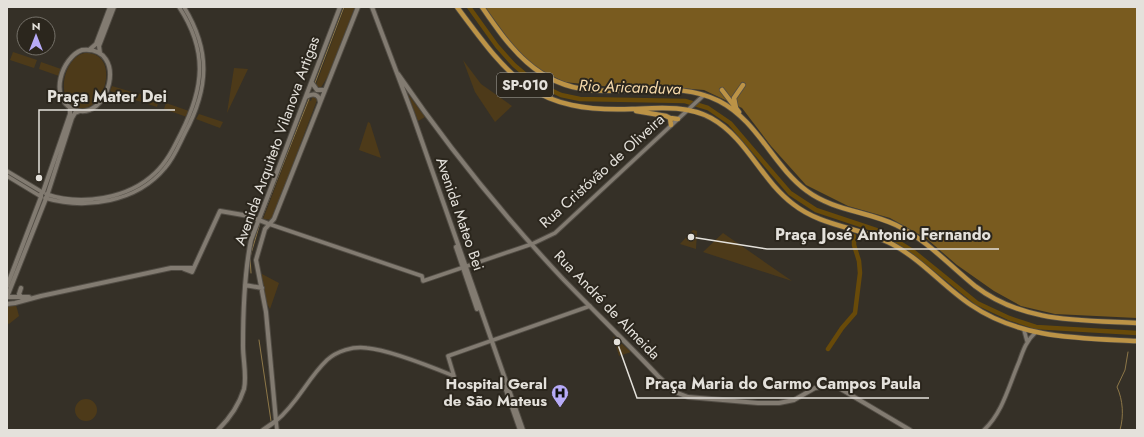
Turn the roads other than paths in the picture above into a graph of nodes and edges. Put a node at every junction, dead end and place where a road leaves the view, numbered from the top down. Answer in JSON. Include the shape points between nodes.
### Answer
{"nodes":[{"id":1,"x":110,"y":7,"type":"edge"},
{"id":2,"x":114,"y":7,"type":"edge"},
{"id":3,"x":179,"y":7,"type":"edge"},
{"id":4,"x":184,"y":7,"type":"edge"},
{"id":5,"x":340,"y":7,"type":"edge"},
{"id":6,"x":371,"y":7,"type":"edge"},
{"id":7,"x":457,"y":7,"type":"edge"},
{"id":8,"x":482,"y":7,"type":"edge"},
{"id":9,"x":358,"y":8,"type":"edge"},
{"id":10,"x":89,"y":50,"type":"junction"},
{"id":11,"x":100,"y":53,"type":"junction"},
{"id":12,"x":398,"y":74,"type":"junction"},
{"id":13,"x":312,"y":82,"type":"junction"},
{"id":14,"x":743,"y":85,"type":"dead end"},
{"id":15,"x":402,"y":89,"type":"junction"},
{"id":16,"x":325,"y":90,"type":"junction"},
{"id":17,"x":722,"y":90,"type":"dead end"},
{"id":18,"x":411,"y":92,"type":"junction"},
{"id":19,"x":702,"y":96,"type":"junction"},
{"id":20,"x":306,"y":98,"type":"junction"},
{"id":21,"x":320,"y":103,"type":"junction"},
{"id":22,"x":70,"y":108,"type":"junction"},
{"id":23,"x":736,"y":108,"type":"junction"},
{"id":24,"x":625,"y":109,"type":"junction"},
{"id":25,"x":688,"y":110,"type":"junction"},
{"id":26,"x":80,"y":111,"type":"junction"},
{"id":27,"x":670,"y":118,"type":"junction"},
{"id":28,"x":678,"y":119,"type":"junction"},
{"id":29,"x":745,"y":119,"type":"junction"},
{"id":30,"x":671,"y":125,"type":"junction"},
{"id":31,"x":7,"y":170,"type":"edge"},
{"id":32,"x":7,"y":176,"type":"edge"},
{"id":33,"x":44,"y":195,"type":"junction"},
{"id":34,"x":263,"y":222,"type":"junction"},
{"id":35,"x":532,"y":244,"type":"junction"},
{"id":36,"x":465,"y":268,"type":"junction"},
{"id":37,"x":245,"y":285,"type":"junction"},
{"id":38,"x":7,"y":286,"type":"edge"},
{"id":39,"x":21,"y":288,"type":"dead end"},
{"id":40,"x":262,"y":288,"type":"junction"},
{"id":41,"x":41,"y":296,"type":"junction"},
{"id":42,"x":7,"y":297,"type":"edge"},
{"id":43,"x":15,"y":298,"type":"junction"},
{"id":44,"x":22,"y":298,"type":"junction"},
{"id":45,"x":7,"y":304,"type":"edge"},
{"id":46,"x":12,"y":304,"type":"junction"},
{"id":47,"x":590,"y":306,"type":"junction"},
{"id":48,"x":1137,"y":323,"type":"edge"},
{"id":49,"x":1024,"y":330,"type":"junction"},
{"id":50,"x":1035,"y":333,"type":"junction"},
{"id":51,"x":490,"y":341,"type":"junction"},
{"id":52,"x":1027,"y":341,"type":"junction"},
{"id":53,"x":1137,"y":341,"type":"edge"},
{"id":54,"x":452,"y":369,"type":"junction"},
{"id":55,"x":445,"y":372,"type":"junction"},
{"id":56,"x":274,"y":422,"type":"junction"},
{"id":57,"x":268,"y":428,"type":"edge"},
{"id":58,"x":218,"y":430,"type":"edge"},
{"id":59,"x":263,"y":430,"type":"edge"},
{"id":60,"x":277,"y":430,"type":"edge"},
{"id":61,"x":520,"y":430,"type":"edge"},
{"id":62,"x":523,"y":430,"type":"edge"},
{"id":63,"x":910,"y":430,"type":"edge"},
{"id":64,"x":984,"y":430,"type":"edge"}],
"edges":[{"from":1,"to":10,"type":"main road","via":[[96,44]]},
{"from":2,"to":11,"type":"main road","via":[[99,46]]},
{"from":3,"to":33,"type":"street","via":[[196,42],[200,82],[195,104],[166,160],[148,179],[113,196],[84,199]]},
{"from":4,"to":33,"type":"street","via":[[198,35],[203,83],[197,110],[167,166],[146,185],[117,198],[76,203]]},
{"from":5,"to":13,"type":"main road","name":"Avenida Arquiteto Vilanova Artigas"},
{"from":6,"to":12,"type":"main road","name":"Avenida Mateo Bei"},
{"from":6,"to":15,"type":"main road","name":"Avenida Mateo Bei"},
{"from":7,"to":24,"type":"highway","number":"SP-010","via":[[498,61],[515,78],[534,90],[572,105],[596,109]]},
{"from":8,"to":19,"type":"highway","number":"SP-010","via":[[514,51],[540,72],[561,84],[591,90],[688,90]]},
{"from":9,"to":16,"type":"main road","name":"Avenida Arquiteto Vilanova Artigas"},
{"from":10,"to":11,"type":"main road"},
{"from":10,"to":22,"type":"main road","via":[[80,50],[66,63],[60,96]]},
{"from":11,"to":26,"type":"main road","via":[[108,62],[111,71],[102,102],[94,109]]},
{"from":12,"to":15,"type":"main road","name":"Avenida Mateo Bei"},
{"from":12,"to":18,"type":"main road","name":"Rua André de Almeida"},
{"from":13,"to":16,"type":"main road","via":[[316,90]]},
{"from":13,"to":20,"type":"main road","name":"Avenida Arquiteto Vilanova Artigas"},
{"from":14,"to":23,"type":"highway","via":[[735,95]]},
{"from":15,"to":18,"type":"main road"},
{"from":15,"to":36,"type":"main road","name":"Avenida Mateo Bei"},
{"from":16,"to":21,"type":"main road","name":"Avenida Arquiteto Vilanova Artigas"},
{"from":17,"to":23,"type":"highway"},
{"from":18,"to":35,"type":"main road","name":"Rua André de Almeida","via":[[455,153]]},
{"from":19,"to":25,"type":"street","name":"Rua Cristóvão de Oliveira"},
{"from":19,"to":29,"type":"highway","number":"SP-010","via":[[726,105]]},
{"from":20,"to":21,"type":"main road","via":[[316,95]]},
{"from":20,"to":34,"type":"main road","name":"Avenida Arquiteto Vilanova Artigas"},
{"from":21,"to":34,"type":"main road","name":"Avenida Arquiteto Vilanova Artigas","via":[[277,213],[272,222]]},
{"from":22,"to":26,"type":"main road"},
{"from":22,"to":33,"type":"main road","via":[[70,116]]},
{"from":23,"to":29,"type":"highway"},
{"from":24,"to":25,"type":"highway","number":"SP-010"},
{"from":24,"to":27,"type":"highway"},
{"from":25,"to":28,"type":"street","name":"Rua Cristóvão de Oliveira"},
{"from":25,"to":49,"type":"highway","number":"SP-010","via":[[710,117],[729,130],[782,194],[800,210],[819,220],[871,235],[891,244],[979,310]]},
{"from":26,"to":33,"type":"main road","via":[[72,118]]},
{"from":27,"to":28,"type":"highway"},
{"from":27,"to":30,"type":"highway"},
{"from":28,"to":30,"type":"street","name":"Rua Cristóvão de Oliveira"},
{"from":29,"to":48,"type":"highway","number":"SP-010","via":[[806,191],[824,202],[880,219],[910,233],[996,299],[1029,313],[1055,319]]},
{"from":30,"to":35,"type":"street","name":"Rua Cristóvão de Oliveira","via":[[559,229]]},
{"from":31,"to":33,"type":"street"},
{"from":32,"to":33,"type":"street"},
{"from":33,"to":38,"type":"main road"},
{"from":33,"to":42,"type":"main road"},
{"from":34,"to":36,"type":"street","name":"Rua Cristóvão de Oliveira","via":[[422,276],[423,281]]},
{"from":34,"to":37,"type":"main road","name":"Avenida Arquiteto Vilanova Artigas","via":[[251,240]]},
{"from":34,"to":40,"type":"main road","via":[[265,229],[256,265]]},
{"from":34,"to":41,"type":"main road","via":[[249,216],[220,211],[192,270],[176,267]]},
{"from":35,"to":36,"type":"street","name":"Rua Cristóvão de Oliveira"},
{"from":35,"to":47,"type":"main road","name":"Rua André de Almeida"},
{"from":36,"to":51,"type":"main road","name":"Avenida Mateo Bei"},
{"from":37,"to":40,"type":"main road"},
{"from":37,"to":58,"type":"main road","name":"Avenida Arquiteto Vilanova Artigas","via":[[244,384],[233,413]]},
{"from":39,"to":44,"type":"main road","via":[[19,294]]},
{"from":40,"to":56,"type":"main road"},
{"from":41,"to":44,"type":"main road"},
{"from":41,"to":46,"type":"main road"},
{"from":42,"to":43,"type":"main road"},
{"from":43,"to":44,"type":"main road"},
{"from":43,"to":46,"type":"main road"},
{"from":45,"to":46,"type":"main road"},
{"from":47,"to":51,"type":"street"},
{"from":47,"to":63,"type":"main road","name":"Rua André de Almeida","via":[[658,377],[680,395],[758,403],[792,400],[815,388],[834,385]]},
{"from":49,"to":50,"type":"highway","number":"SP-010"},
{"from":49,"to":52,"type":"street"},
{"from":50,"to":52,"type":"street"},
{"from":50,"to":53,"type":"highway","number":"SP-010","via":[[1060,337]]},
{"from":51,"to":54,"type":"street","via":[[448,356]]},
{"from":51,"to":61,"type":"main road","name":"Avenida Mateo Bei"},
{"from":51,"to":62,"type":"main road","name":"Avenida Mateo Bei"},
{"from":52,"to":64,"type":"street","via":[[1001,408]]},
{"from":54,"to":55,"type":"street"},
{"from":54,"to":55,"type":"street","via":[[454,376]]},
{"from":55,"to":56,"type":"street","via":[[373,349],[345,350],[327,360],[296,402]]},
{"from":56,"to":57,"type":"main road"},
{"from":56,"to":60,"type":"street"},
{"from":57,"to":59,"type":"main road"}]}
